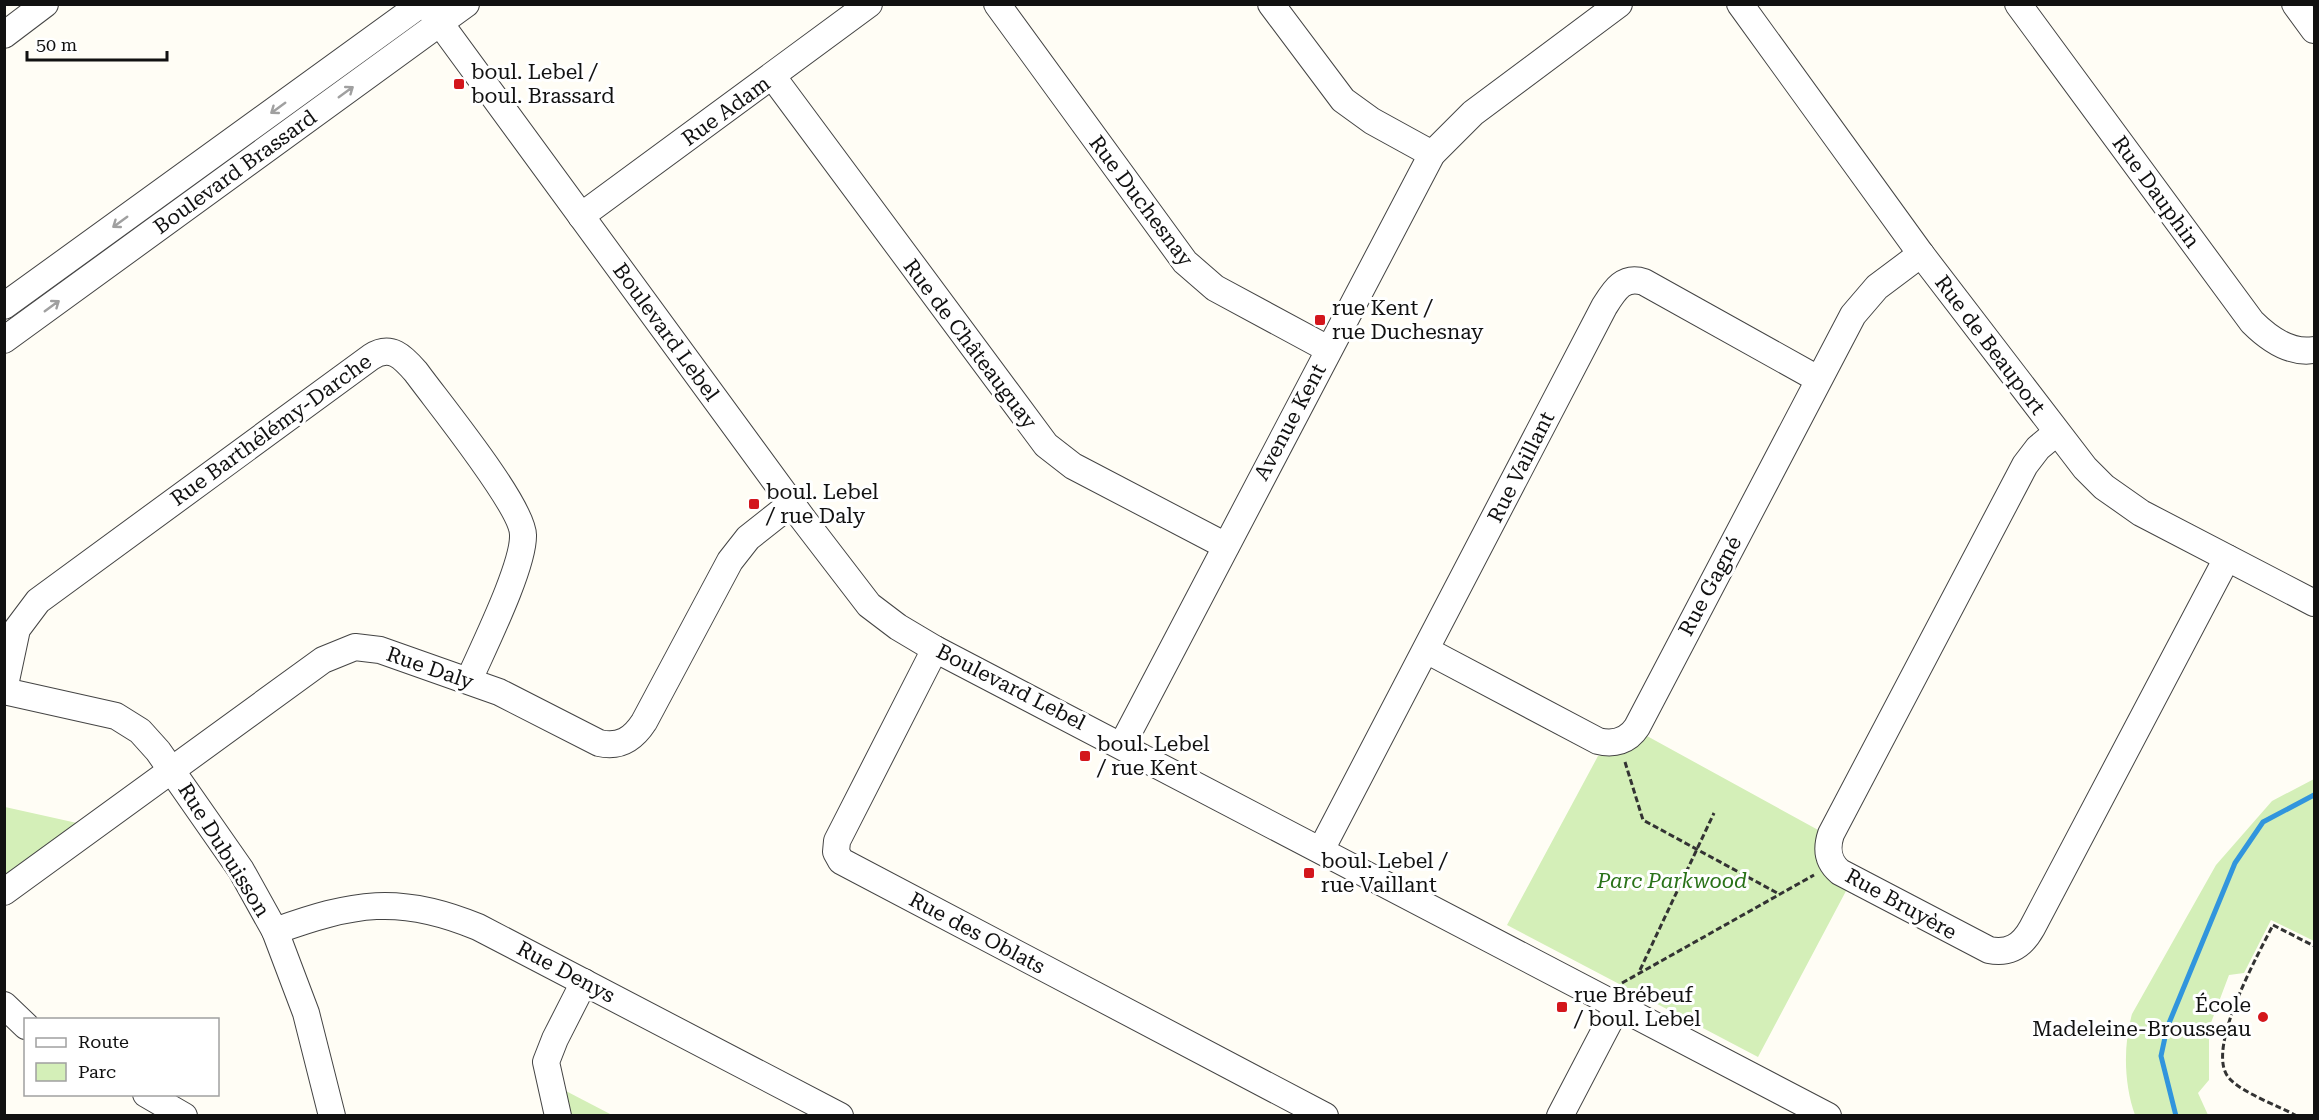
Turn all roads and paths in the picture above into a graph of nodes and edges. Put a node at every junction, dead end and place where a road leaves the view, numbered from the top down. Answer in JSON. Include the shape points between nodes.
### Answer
{"nodes":[{"id":1,"x":45,"y":4,"type":"edge"},
{"id":2,"x":466,"y":4,"type":"edge"},
{"id":3,"x":869,"y":4,"type":"edge"},
{"id":4,"x":997,"y":4,"type":"edge"},
{"id":5,"x":1270,"y":4,"type":"edge"},
{"id":6,"x":1619,"y":4,"type":"edge"},
{"id":7,"x":1740,"y":4,"type":"edge"},
{"id":8,"x":2018,"y":4,"type":"edge"},
{"id":9,"x":2295,"y":4,"type":"edge"},
{"id":10,"x":419,"y":10,"type":"edge"},
{"id":11,"x":2314,"y":30,"type":"edge"},
{"id":12,"x":4,"y":35,"type":"edge"},
{"id":13,"x":773,"y":77,"type":"junction"},
{"id":14,"x":1432,"y":154,"type":"junction"},
{"id":15,"x":581,"y":216,"type":"junction"},
{"id":16,"x":1922,"y":254,"type":"junction"},
{"id":17,"x":4,"y":306,"type":"edge"},
{"id":18,"x":4,"y":340,"type":"edge"},
{"id":19,"x":1328,"y":349,"type":"junction"},
{"id":20,"x":2314,"y":350,"type":"edge"},
{"id":21,"x":1818,"y":380,"type":"junction"},
{"id":22,"x":2056,"y":433,"type":"junction"},
{"id":23,"x":791,"y":504,"type":"junction"},
{"id":24,"x":1226,"y":546,"type":"junction"},
{"id":25,"x":2227,"y":558,"type":"junction"},
{"id":26,"x":2314,"y":603,"type":"edge"},
{"id":27,"x":935,"y":649,"type":"junction"},
{"id":28,"x":1426,"y":651,"type":"junction"},
{"id":29,"x":469,"y":680,"type":"junction"},
{"id":30,"x":4,"y":691,"type":"edge"},
{"id":31,"x":1122,"y":745,"type":"junction"},
{"id":32,"x":1623,"y":755,"type":"dead end"},
{"id":33,"x":173,"y":770,"type":"junction"},
{"id":34,"x":1714,"y":813,"type":"dead end"},
{"id":35,"x":1698,"y":849,"type":"junction"},
{"id":36,"x":1321,"y":850,"type":"junction"},
{"id":37,"x":1811,"y":877,"type":"dead end"},
{"id":38,"x":4,"y":892,"type":"edge"},
{"id":39,"x":1780,"y":894,"type":"junction"},
{"id":40,"x":275,"y":931,"type":"junction"},
{"id":41,"x":2314,"y":946,"type":"edge"},
{"id":42,"x":1639,"y":971,"type":"junction"},
{"id":43,"x":584,"y":982,"type":"junction"},
{"id":44,"x":1619,"y":996,"type":"junction"},
{"id":45,"x":4,"y":1005,"type":"edge"},
{"id":46,"x":24,"y":1024,"type":"edge"},
{"id":47,"x":148,"y":1096,"type":"edge"},
{"id":48,"x":2289,"y":1114,"type":"edge"},
{"id":49,"x":184,"y":1116,"type":"edge"},
{"id":50,"x":332,"y":1116,"type":"edge"},
{"id":51,"x":558,"y":1116,"type":"edge"},
{"id":52,"x":840,"y":1116,"type":"edge"},
{"id":53,"x":1325,"y":1116,"type":"edge"},
{"id":54,"x":1560,"y":1116,"type":"edge"},
{"id":55,"x":1828,"y":1116,"type":"edge"},
{"id":56,"x":2297,"y":1116,"type":"edge"}],
"edges":[{"from":1,"to":12,"type":"street"},
{"from":2,"to":10,"type":"street","name":"Boulevard Brassard"},
{"from":3,"to":13,"type":"street","name":"Rue Adam"},
{"from":4,"to":19,"type":"street","name":"Rue Duchesnay","via":[[1185,262],[1215,288]]},
{"from":5,"to":14,"type":"street","via":[[1343,100]]},
{"from":6,"to":14,"type":"street","name":"Avenue Kent","via":[[1473,113]]},
{"from":7,"to":16,"type":"street","name":"Rue de Beauport"},
{"from":8,"to":20,"type":"street","name":"Rue Dauphin","via":[[2252,322],[2290,348]]},
{"from":9,"to":11,"type":"street"},
{"from":10,"to":15,"type":"street","name":"Boulevard Lebel"},
{"from":10,"to":17,"type":"street","name":"Boulevard Brassard","one_way":true},
{"from":18,"to":10,"type":"street","name":"Boulevard Brassard","one_way":true},
{"from":13,"to":15,"type":"street","name":"Rue Adam"},
{"from":13,"to":24,"type":"street","name":"Rue de Châteauguay","via":[[1046,445],[1073,465]]},
{"from":14,"to":19,"type":"street","name":"Avenue Kent"},
{"from":15,"to":23,"type":"street","name":"Boulevard Lebel"},
{"from":16,"to":21,"type":"street","name":"Rue Gagné","via":[[1877,287],[1861,305]]},
{"from":16,"to":22,"type":"street","name":"Rue de Beauport"},
{"from":19,"to":24,"type":"street","name":"Avenue Kent"},
{"from":21,"to":28,"type":"street","name":"Rue Gagné","via":[[1637,727],[1628,736],[1614,742],[1598,741]]},
{"from":21,"to":28,"type":"street","name":"Rue Vaillant","via":[[1644,282],[1632,279],[1621,284],[1604,307]]},
{"from":22,"to":25,"type":"street","name":"Rue de Beauport","via":[[2085,468],[2122,501]]},
{"from":22,"to":25,"type":"street","name":"Rue Bruyère","via":[[2025,465],[1831,834],[1828,853],[1840,872],[1989,950],[2003,952],[2019,945],[2028,935]]},
{"from":23,"to":27,"type":"street","name":"Boulevard Lebel","via":[[870,605]]},
{"from":23,"to":29,"type":"street","name":"Rue Daly","via":[[748,538],[729,561],[644,722],[628,740],[615,745],[599,743],[524,703]]},
{"from":24,"to":31,"type":"street","name":"Avenue Kent"},
{"from":25,"to":26,"type":"street","name":"Rue de Beauport"},
{"from":27,"to":31,"type":"street","name":"Boulevard Lebel"},
{"from":27,"to":53,"type":"street","name":"Rue des Oblats","via":[[837,841],[836,852],[841,861]]},
{"from":28,"to":36,"type":"street","name":"Rue Vaillant"},
{"from":29,"to":30,"type":"street","name":"Rue Barthélémy-Darche","via":[[519,561],[523,528],[509,500],[416,372],[401,356],[385,351],[371,357],[38,601],[17,629]]},
{"from":29,"to":33,"type":"street","name":"Rue Daly","via":[[380,650],[348,649],[322,660]]},
{"from":30,"to":33,"type":"street","name":"Rue Dubuisson","via":[[116,716],[140,731]]},
{"from":31,"to":36,"type":"street","name":"Boulevard Lebel"},
{"from":32,"to":35,"type":"path","via":[[1643,820]]},
{"from":33,"to":38,"type":"street","name":"Rue Daly"},
{"from":33,"to":40,"type":"street","name":"Rue Dubuisson","via":[[242,870]]},
{"from":34,"to":35,"type":"path"},
{"from":35,"to":39,"type":"path"},
{"from":35,"to":42,"type":"path"},
{"from":36,"to":44,"type":"street","name":"Boulevard Lebel"},
{"from":37,"to":39,"type":"path"},
{"from":39,"to":42,"type":"path"},
{"from":40,"to":43,"type":"street","name":"Rue Denys","via":[[346,909],[414,906],[478,927]]},
{"from":40,"to":50,"type":"street","name":"Rue Dubuisson","via":[[306,1013]]},
{"from":41,"to":48,"type":"path","via":[[2273,925],[2235,1002],[2224,1047],[2223,1064],[2230,1080]]},
{"from":42,"to":44,"type":"path","via":[[1623,980]]},
{"from":43,"to":51,"type":"street","via":[[546,1062]]},
{"from":43,"to":52,"type":"street","name":"Rue Denys"},
{"from":44,"to":54,"type":"street"},
{"from":44,"to":55,"type":"street","name":"Boulevard Lebel"},
{"from":45,"to":46,"type":"street"},
{"from":47,"to":49,"type":"street"},
{"from":48,"to":56,"type":"path"}]}
